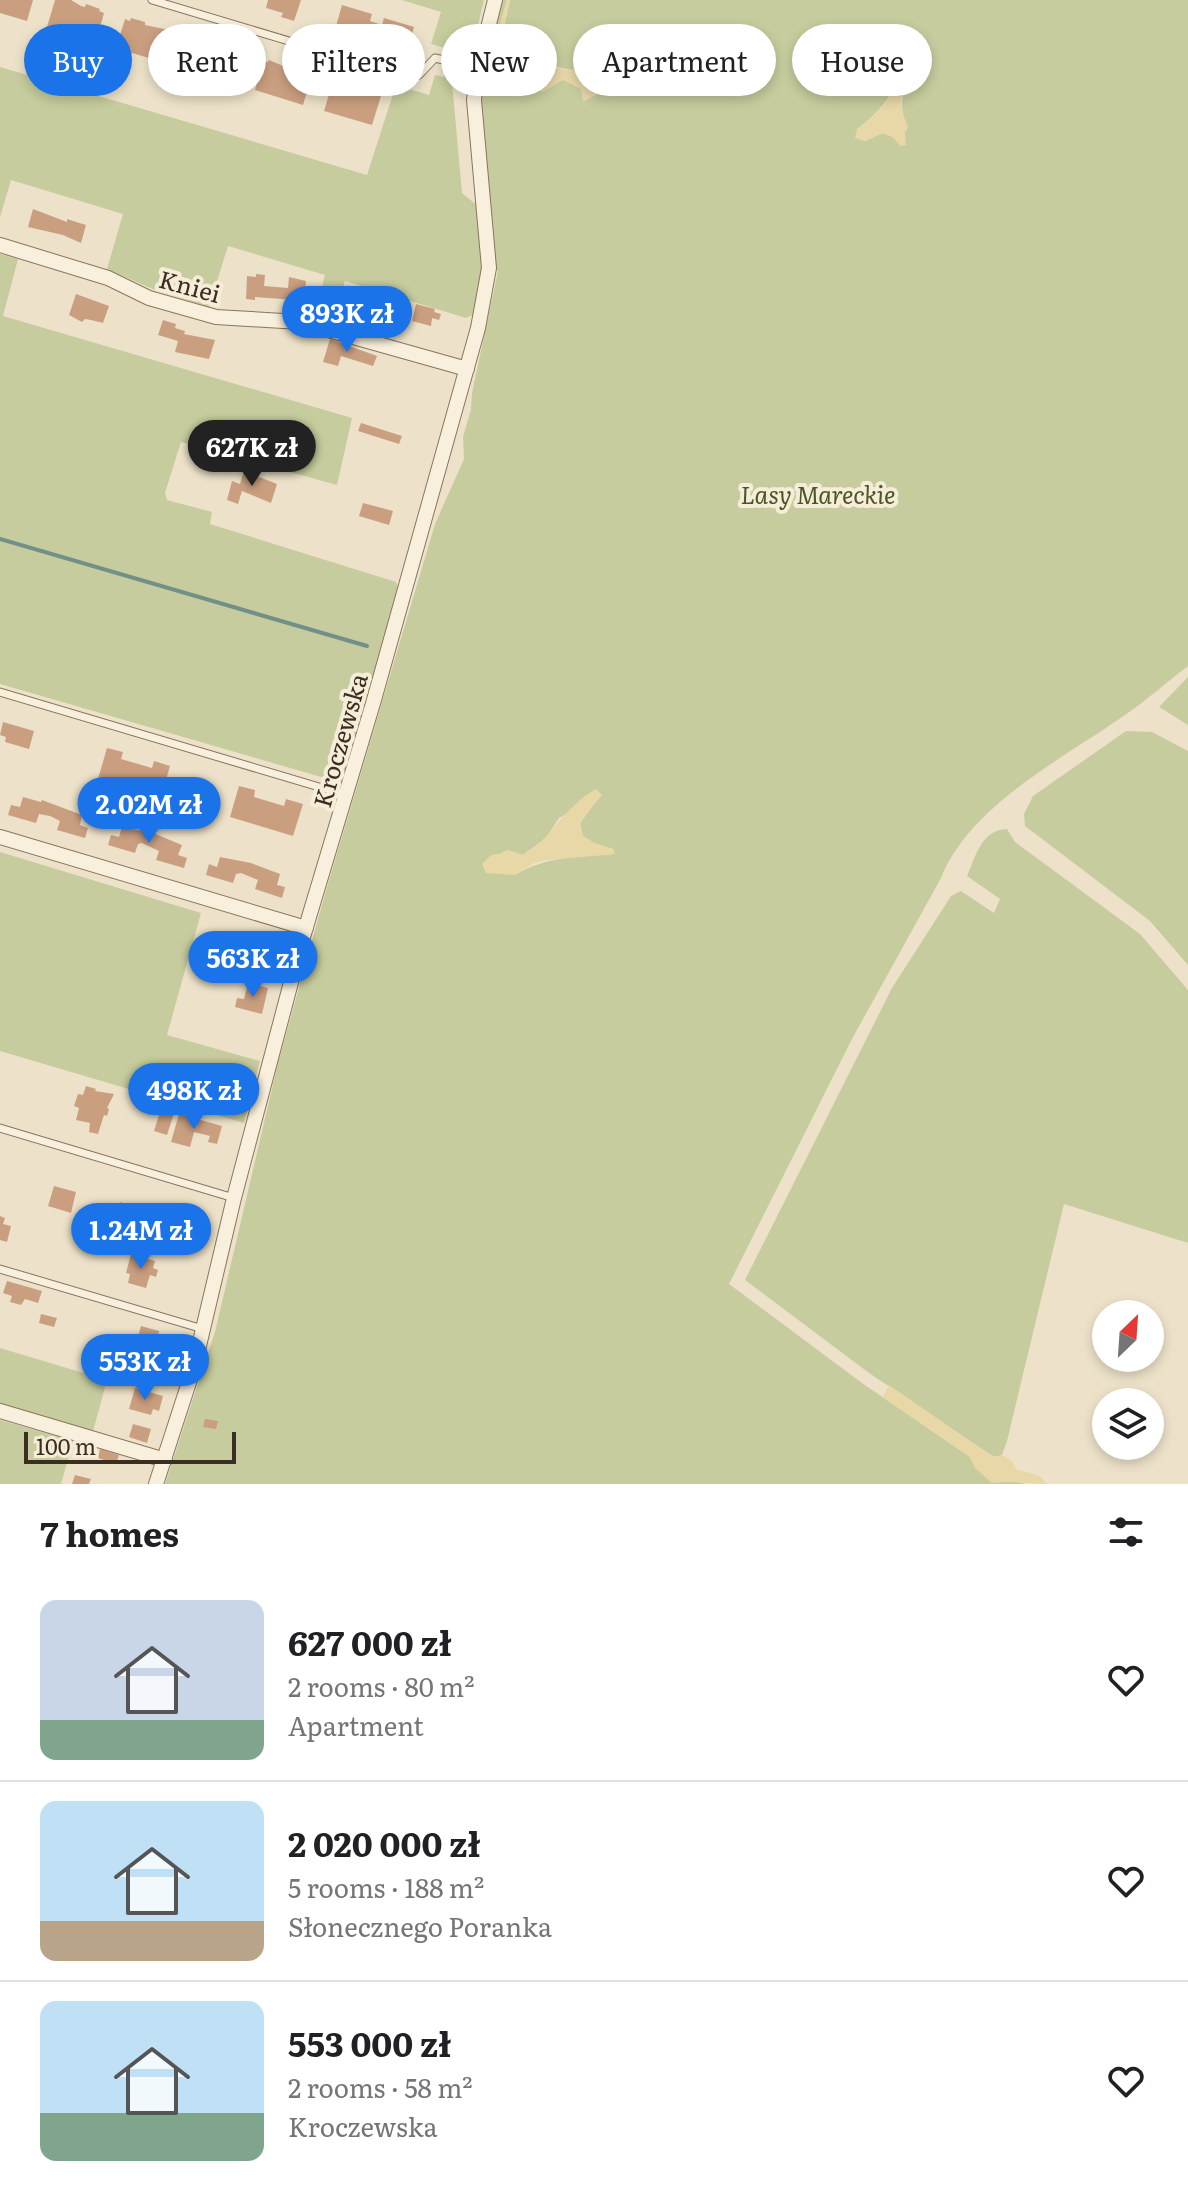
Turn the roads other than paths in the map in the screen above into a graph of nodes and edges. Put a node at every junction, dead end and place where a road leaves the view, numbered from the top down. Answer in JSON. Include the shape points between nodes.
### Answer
{"nodes":[{"id":1,"x":152,"y":0,"type":"edge"},
{"id":2,"x":495,"y":0,"type":"edge"},
{"id":3,"x":489,"y":24,"type":"edge"},
{"id":4,"x":441,"y":59,"type":"edge"},
{"id":5,"x":474,"y":96,"type":"edge"},
{"id":6,"x":0,"y":245,"type":"edge"},
{"id":7,"x":467,"y":369,"type":"junction"},
{"id":8,"x":0,"y":692,"type":"edge"},
{"id":9,"x":346,"y":795,"type":"junction"},
{"id":10,"x":0,"y":837,"type":"edge"},
{"id":11,"x":306,"y":928,"type":"junction"},
{"id":12,"x":0,"y":1128,"type":"edge"},
{"id":13,"x":234,"y":1198,"type":"junction"},
{"id":14,"x":0,"y":1269,"type":"edge"},
{"id":15,"x":203,"y":1329,"type":"junction"},
{"id":16,"x":0,"y":1411,"type":"edge"},
{"id":17,"x":165,"y":1460,"type":"junction"},
{"id":18,"x":156,"y":1484,"type":"edge"}],
"edges":[{"from":1,"to":4,"type":"lane","via":[[409,77],[419,75],[435,58]]},
{"from":2,"to":3,"type":"street","name":"Kroczewska"},
{"from":5,"to":7,"type":"street","name":"Kroczewska","via":[[489,268]]},
{"from":6,"to":7,"type":"street","name":"Kniei","via":[[216,317],[300,322]]},
{"from":7,"to":9,"type":"street","name":"Kroczewska"},
{"from":8,"to":9,"type":"lane"},
{"from":9,"to":11,"type":"street","name":"Kroczewska"},
{"from":10,"to":11,"type":"street"},
{"from":11,"to":13,"type":"street","name":"Kroczewska"},
{"from":12,"to":13,"type":"lane"},
{"from":13,"to":15,"type":"street","name":"Kroczewska"},
{"from":14,"to":15,"type":"lane"},
{"from":15,"to":17,"type":"street","name":"Kroczewska"},
{"from":16,"to":17,"type":"street"},
{"from":17,"to":18,"type":"street","name":"Kroczewska"}]}
